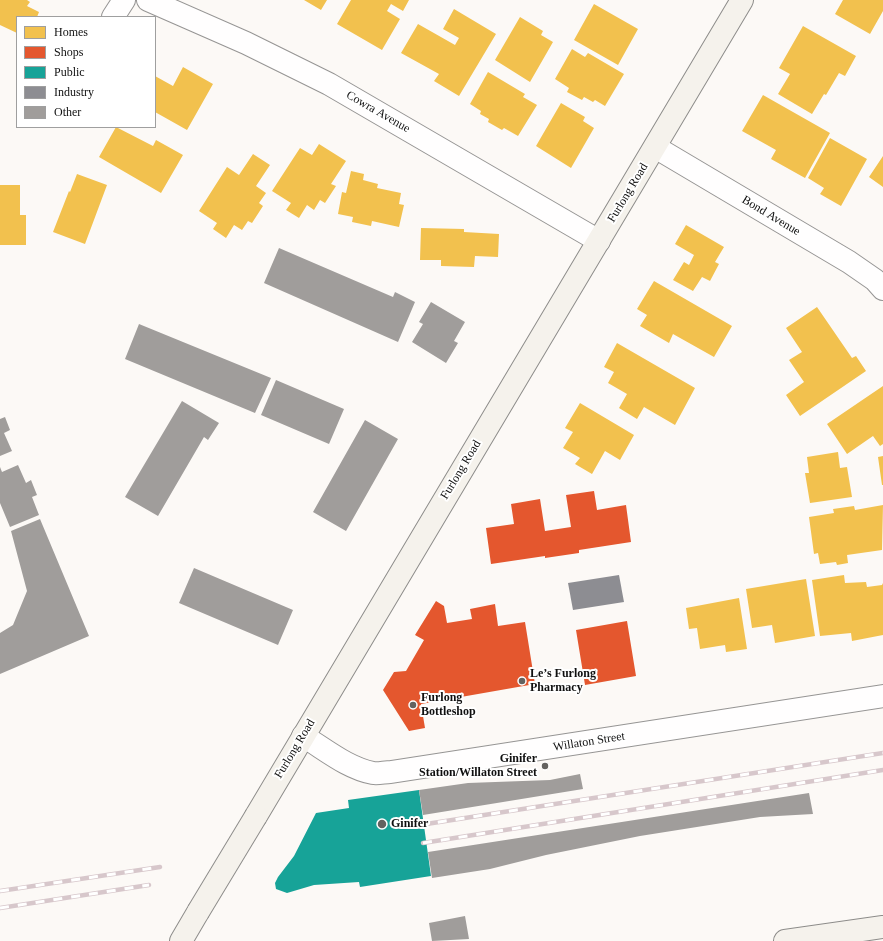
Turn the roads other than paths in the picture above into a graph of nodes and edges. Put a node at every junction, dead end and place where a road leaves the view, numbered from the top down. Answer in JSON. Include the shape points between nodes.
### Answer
{"nodes":[{"id":1,"x":124,"y":0,"type":"edge"},
{"id":2,"x":148,"y":0,"type":"edge"},
{"id":3,"x":742,"y":0,"type":"edge"},
{"id":4,"x":114,"y":16,"type":"edge"},
{"id":5,"x":655,"y":147,"type":"junction"},
{"id":6,"x":599,"y":241,"type":"junction"},
{"id":7,"x":883,"y":289,"type":"edge"},
{"id":8,"x":883,"y":696,"type":"edge"},
{"id":9,"x":303,"y":736,"type":"junction"},
{"id":10,"x":883,"y":926,"type":"edge"},
{"id":11,"x":191,"y":930,"type":"edge"},
{"id":12,"x":785,"y":941,"type":"edge"}],
"edges":[{"from":1,"to":4,"type":"street"},
{"from":2,"to":6,"type":"street","name":"Cowra Avenue","via":[[246,43],[329,84]]},
{"from":3,"to":5,"type":"main road","name":"Furlong Road"},
{"from":5,"to":6,"type":"main road","name":"Furlong Road"},
{"from":5,"to":7,"type":"street","name":"Bond Avenue","via":[[849,262],[875,280]]},
{"from":6,"to":9,"type":"main road","name":"Furlong Road"},
{"from":8,"to":9,"type":"street","name":"Willaton Street","via":[[374,773],[358,768]]},
{"from":9,"to":11,"type":"main road","name":"Furlong Road","bridge":true},
{"from":10,"to":12,"type":"main road"}]}
